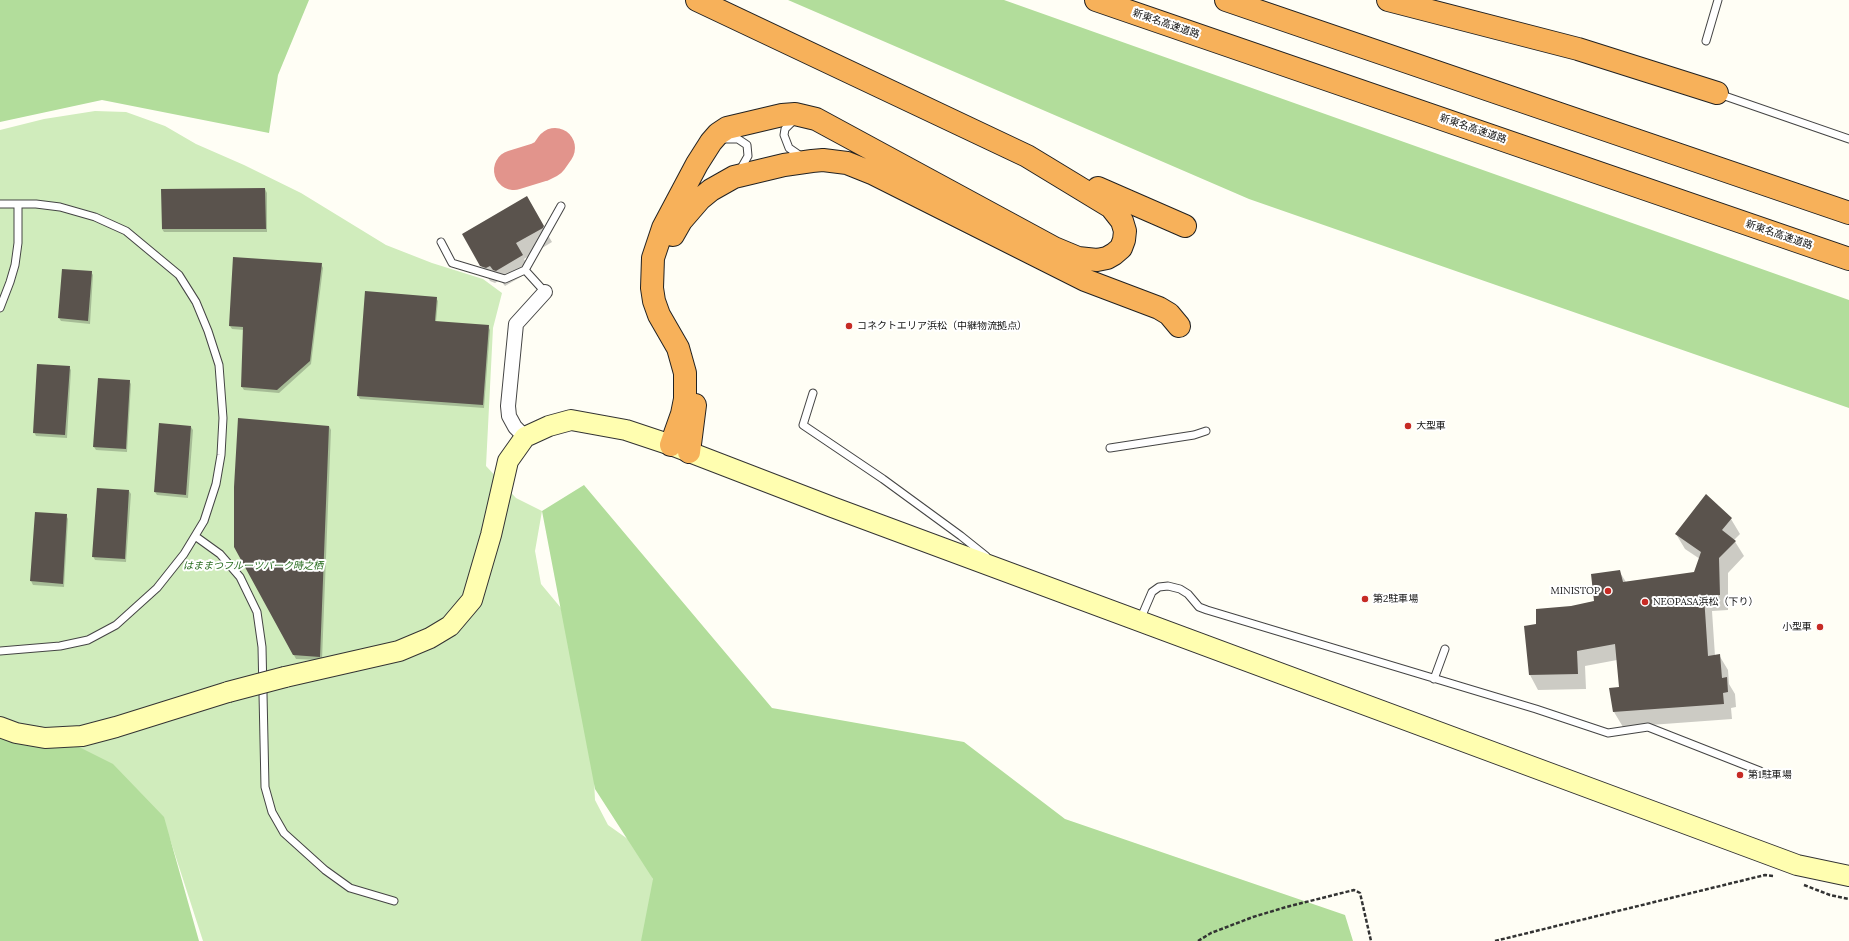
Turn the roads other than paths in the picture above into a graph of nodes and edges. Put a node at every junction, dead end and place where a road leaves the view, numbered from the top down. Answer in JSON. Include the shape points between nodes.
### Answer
{"nodes":[{"id":1,"x":697,"y":0,"type":"edge"},
{"id":2,"x":1096,"y":0,"type":"edge"},
{"id":3,"x":1226,"y":0,"type":"edge"},
{"id":4,"x":1388,"y":0,"type":"edge"},
{"id":5,"x":1718,"y":0,"type":"edge"},
{"id":6,"x":1706,"y":41,"type":"dead end"},
{"id":7,"x":1717,"y":93,"type":"joint"},
{"id":8,"x":805,"y":116,"type":"junction"},
{"id":9,"x":1849,"y":139,"type":"edge"},
{"id":10,"x":711,"y":142,"type":"junction"},
{"id":11,"x":1027,"y":156,"type":"junction"},
{"id":12,"x":812,"y":161,"type":"junction"},
{"id":13,"x":734,"y":177,"type":"junction"},
{"id":14,"x":0,"y":204,"type":"edge"},
{"id":15,"x":18,"y":204,"type":"junction"},
{"id":16,"x":561,"y":206,"type":"dead end"},
{"id":17,"x":1849,"y":213,"type":"edge"},
{"id":18,"x":1185,"y":226,"type":"dead end"},
{"id":19,"x":441,"y":242,"type":"dead end"},
{"id":20,"x":1849,"y":259,"type":"edge"},
{"id":21,"x":526,"y":270,"type":"junction"},
{"id":22,"x":546,"y":292,"type":"joint"},
{"id":23,"x":0,"y":308,"type":"edge"},
{"id":24,"x":1179,"y":326,"type":"dead end"},
{"id":25,"x":813,"y":393,"type":"dead end"},
{"id":26,"x":1206,"y":431,"type":"dead end"},
{"id":27,"x":526,"y":437,"type":"junction"},
{"id":28,"x":1110,"y":448,"type":"dead end"},
{"id":29,"x":680,"y":449,"type":"junction"},
{"id":30,"x":195,"y":536,"type":"junction"},
{"id":31,"x":1000,"y":568,"type":"junction"},
{"id":32,"x":1140,"y":622,"type":"junction"},
{"id":33,"x":1445,"y":649,"type":"dead end"},
{"id":34,"x":0,"y":651,"type":"edge"},
{"id":35,"x":1434,"y":679,"type":"junction"},
{"id":36,"x":0,"y":727,"type":"edge"},
{"id":37,"x":1760,"y":771,"type":"dead end"},
{"id":38,"x":1849,"y":876,"type":"edge"},
{"id":39,"x":394,"y":901,"type":"dead end"}],
"edges":[{"from":1,"to":11,"type":"highway"},
{"from":2,"to":20,"type":"highway","name":"新東名高速道路"},
{"from":3,"to":17,"type":"highway"},
{"from":4,"to":7,"type":"highway","via":[[1578,49]]},
{"from":5,"to":6,"type":"lane"},
{"from":7,"to":9,"type":"lane"},
{"from":8,"to":10,"type":"highway","via":[[782,115],[737,125],[718,134]]},
{"from":8,"to":11,"type":"highway","via":[[826,124],[1066,254],[1087,260],[1107,258],[1121,248],[1125,231],[1118,214],[1103,201]]},
{"from":8,"to":12,"type":"lane","via":[[789,123],[784,135],[789,148],[800,157]]},
{"from":10,"to":13,"type":"lane","via":[[731,138],[747,145],[748,156]]},
{"from":10,"to":29,"type":"highway","via":[[663,228],[653,258],[654,302],[678,348],[685,373]]},
{"from":11,"to":18,"type":"highway"},
{"from":12,"to":13,"type":"highway"},
{"from":12,"to":24,"type":"highway","via":[[847,163],[872,173],[1085,280],[1159,308],[1169,314]]},
{"from":13,"to":29,"type":"highway","via":[[711,190],[690,209],[674,232],[665,256],[666,298],[670,311],[689,344],[696,370],[696,401]]},
{"from":14,"to":15,"type":"lane"},
{"from":15,"to":23,"type":"lane","via":[[15,265]]},
{"from":15,"to":30,"type":"lane","via":[[60,207],[95,217],[126,231],[179,275],[196,302],[219,365],[223,418],[216,484],[204,521]]},
{"from":16,"to":21,"type":"lane"},
{"from":19,"to":21,"type":"lane","via":[[452,263],[505,279]]},
{"from":21,"to":22,"type":"lane"},
{"from":22,"to":27,"type":"street","via":[[516,324],[508,406],[509,416],[515,427]]},
{"from":25,"to":31,"type":"lane","via":[[803,425],[962,536]]},
{"from":26,"to":28,"type":"lane"},
{"from":27,"to":29,"type":"street","via":[[549,426],[571,420],[626,430]]},
{"from":27,"to":36,"type":"street","bridge":true,"via":[[508,461],[491,535],[472,600],[450,626],[430,638],[399,651],[228,692],[82,736],[45,738],[16,733]]},
{"from":29,"to":31,"type":"street"},
{"from":30,"to":34,"type":"lane","via":[[157,588],[116,625],[88,640],[60,646]]},
{"from":30,"to":39,"type":"lane","via":[[220,554],[240,577],[257,612],[262,647],[265,787],[275,818],[284,833],[303,852],[350,888]]},
{"from":31,"to":32,"type":"street"},
{"from":32,"to":35,"type":"lane","via":[[1152,592],[1159,587],[1168,586],[1184,592],[1199,607],[1207,610]]},
{"from":32,"to":38,"type":"street","via":[[1797,865]]},
{"from":33,"to":35,"type":"lane"},
{"from":35,"to":37,"type":"lane","via":[[1608,733],[1648,727]]}]}
